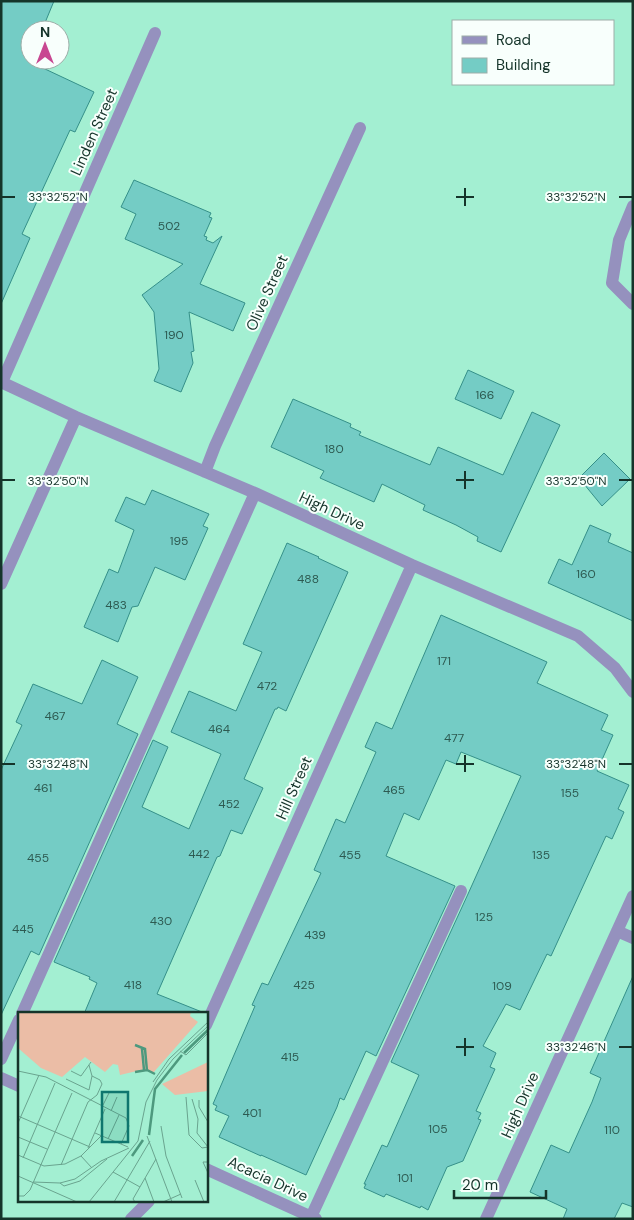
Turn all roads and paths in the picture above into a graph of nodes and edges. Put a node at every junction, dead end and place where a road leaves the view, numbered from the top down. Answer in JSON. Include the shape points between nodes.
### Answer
{"nodes":[{"id":1,"x":155,"y":34,"type":"dead end"},
{"id":2,"x":360,"y":128,"type":"dead end"},
{"id":3,"x":633,"y":206,"type":"edge"},
{"id":4,"x":633,"y":304,"type":"edge"},
{"id":5,"x":2,"y":382,"type":"edge"},
{"id":6,"x":76,"y":416,"type":"junction"},
{"id":7,"x":205,"y":472,"type":"junction"},
{"id":8,"x":255,"y":493,"type":"junction"},
{"id":9,"x":412,"y":565,"type":"junction"},
{"id":10,"x":1,"y":584,"type":"edge"},
{"id":11,"x":633,"y":692,"type":"edge"},
{"id":12,"x":461,"y":891,"type":"dead end"},
{"id":13,"x":633,"y":896,"type":"edge"},
{"id":14,"x":617,"y":931,"type":"junction"},
{"id":15,"x":633,"y":938,"type":"edge"},
{"id":16,"x":23,"y":1012,"type":"edge"},
{"id":17,"x":208,"y":1021,"type":"edge"},
{"id":18,"x":18,"y":1022,"type":"edge"},
{"id":19,"x":1,"y":1059,"type":"edge"},
{"id":20,"x":1,"y":1078,"type":"edge"},
{"id":21,"x":18,"y":1086,"type":"edge"},
{"id":22,"x":208,"y":1170,"type":"edge"},
{"id":23,"x":148,"y":1202,"type":"edge"},
{"id":24,"x":314,"y":1218,"type":"edge"},
{"id":25,"x":131,"y":1219,"type":"edge"},
{"id":26,"x":486,"y":1219,"type":"edge"}],
"edges":[{"from":1,"to":5,"type":"street","name":"Linden Street"},
{"from":2,"to":7,"type":"street","name":"Olive Street"},
{"from":3,"to":4,"type":"street","via":[[618,240],[612,283]]},
{"from":5,"to":6,"type":"street","name":"High Drive"},
{"from":6,"to":7,"type":"street","name":"High Drive"},
{"from":6,"to":10,"type":"street"},
{"from":7,"to":8,"type":"street","name":"High Drive"},
{"from":8,"to":9,"type":"street","name":"High Drive"},
{"from":8,"to":16,"type":"street"},
{"from":9,"to":11,"type":"street","name":"High Drive","via":[[578,636],[615,668]]},
{"from":9,"to":17,"type":"street","name":"Hill Street"},
{"from":12,"to":24,"type":"street"},
{"from":13,"to":14,"type":"street","name":"High Drive"},
{"from":14,"to":15,"type":"street"},
{"from":14,"to":26,"type":"street","name":"High Drive"},
{"from":18,"to":19,"type":"street"},
{"from":20,"to":21,"type":"street"},
{"from":22,"to":24,"type":"street","name":"Acacia Drive"},
{"from":23,"to":25,"type":"street"}]}
